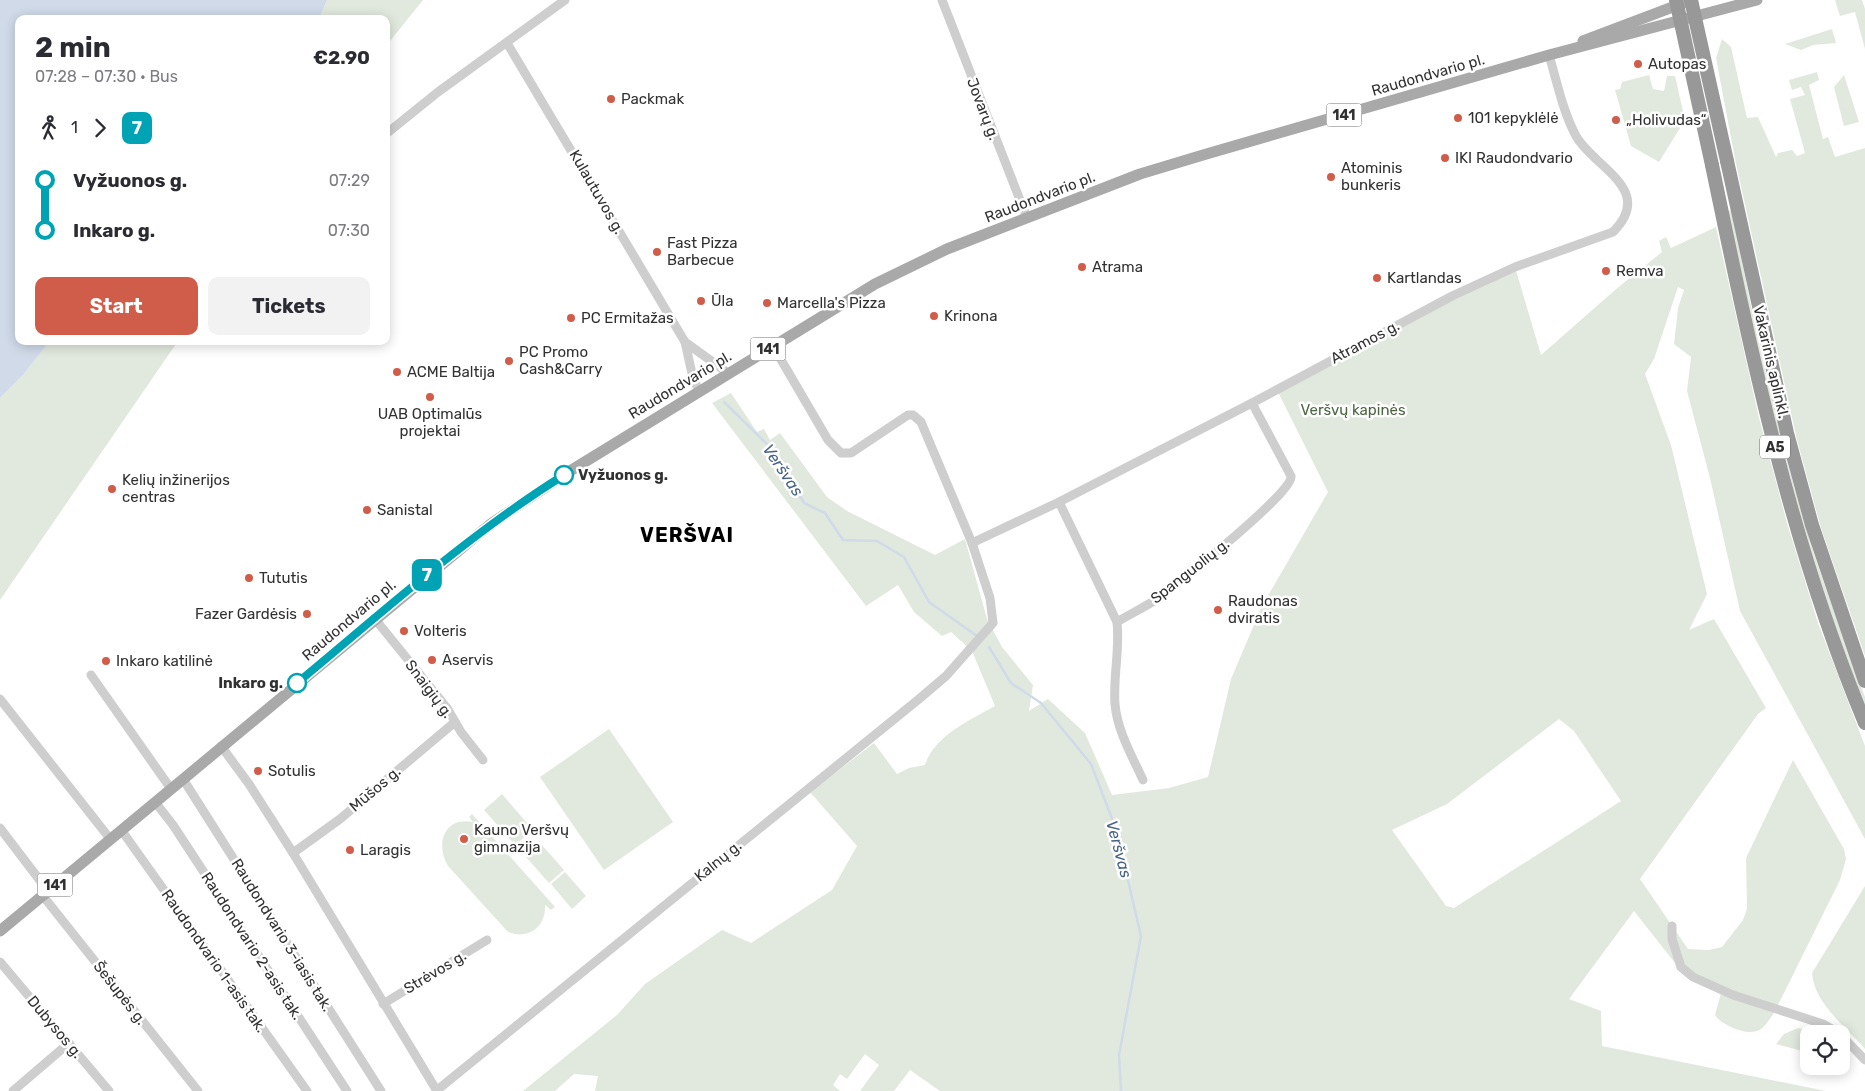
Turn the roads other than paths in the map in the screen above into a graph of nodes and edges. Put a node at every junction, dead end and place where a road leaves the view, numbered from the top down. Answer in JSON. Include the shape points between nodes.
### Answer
{"nodes":[{"id":1,"x":565,"y":0,"type":"edge"},
{"id":2,"x":942,"y":0,"type":"edge"},
{"id":3,"x":1676,"y":0,"type":"edge"},
{"id":4,"x":1691,"y":0,"type":"edge"},
{"id":5,"x":1757,"y":0,"type":"edge"},
{"id":6,"x":507,"y":43,"type":"junction"},
{"id":7,"x":1549,"y":55,"type":"junction"},
{"id":8,"x":390,"y":131,"type":"edge"},
{"id":9,"x":1027,"y":218,"type":"junction"},
{"id":10,"x":685,"y":342,"type":"junction"},
{"id":11,"x":773,"y":346,"type":"junction"},
{"id":12,"x":728,"y":373,"type":"junction"},
{"id":13,"x":699,"y":391,"type":"junction"},
{"id":14,"x":1252,"y":403,"type":"junction"},
{"id":15,"x":1059,"y":502,"type":"junction"},
{"id":16,"x":972,"y":543,"type":"junction"},
{"id":17,"x":375,"y":619,"type":"junction"},
{"id":18,"x":1117,"y":622,"type":"junction"},
{"id":19,"x":91,"y":675,"type":"dead end"},
{"id":20,"x":1865,"y":681,"type":"edge"},
{"id":21,"x":0,"y":699,"type":"edge"},
{"id":22,"x":455,"y":722,"type":"junction"},
{"id":23,"x":1865,"y":723,"type":"edge"},
{"id":24,"x":221,"y":746,"type":"junction"},
{"id":25,"x":482,"y":760,"type":"dead end"},
{"id":26,"x":183,"y":778,"type":"junction"},
{"id":27,"x":1143,"y":780,"type":"dead end"},
{"id":28,"x":171,"y":789,"type":"junction"},
{"id":29,"x":155,"y":802,"type":"junction"},
{"id":30,"x":0,"y":828,"type":"edge"},
{"id":31,"x":122,"y":831,"type":"junction"},
{"id":32,"x":111,"y":840,"type":"junction"},
{"id":33,"x":293,"y":853,"type":"junction"},
{"id":34,"x":46,"y":893,"type":"junction"},
{"id":35,"x":1672,"y":926,"type":"dead end"},
{"id":36,"x":0,"y":932,"type":"edge"},
{"id":37,"x":487,"y":940,"type":"dead end"},
{"id":38,"x":0,"y":962,"type":"edge"},
{"id":39,"x":383,"y":1004,"type":"junction"},
{"id":40,"x":1825,"y":1025,"type":"edge"},
{"id":41,"x":69,"y":1043,"type":"junction"},
{"id":42,"x":1850,"y":1044,"type":"edge"},
{"id":43,"x":1865,"y":1060,"type":"edge"},
{"id":44,"x":13,"y":1091,"type":"edge"},
{"id":45,"x":109,"y":1091,"type":"edge"},
{"id":46,"x":198,"y":1091,"type":"edge"},
{"id":47,"x":307,"y":1091,"type":"edge"},
{"id":48,"x":347,"y":1091,"type":"edge"},
{"id":49,"x":381,"y":1091,"type":"edge"},
{"id":50,"x":436,"y":1091,"type":"edge"}],
"edges":[{"from":1,"to":6,"type":"street"},
{"from":2,"to":9,"type":"street","name":"Jovarų g."},
{"from":3,"to":23,"type":"highway","name":"Vakarinis aplinkl.","number":"A5","bridge":true,"via":[[1743,313],[1794,516],[1829,627]]},
{"from":4,"to":7,"type":"main road","name":"Raudondvario pl.","number":"141"},
{"from":4,"to":20,"type":"highway","name":"Vakarinis aplinkl.","number":"A5","bridge":true,"via":[[1787,433],[1815,534]]},
{"from":5,"to":7,"type":"main road","name":"Raudondvario pl.","number":"141"},
{"from":6,"to":8,"type":"street"},
{"from":6,"to":10,"type":"street","name":"Kulautuvos g."},
{"from":7,"to":9,"type":"main road","name":"Raudondvario pl.","number":"141","via":[[1149,172]]},
{"from":7,"to":14,"type":"street","name":"Atramos g.","via":[[1576,136],[1590,155],[1608,168],[1620,183],[1628,211],[1621,224],[1613,232],[1515,267],[1452,296]]},
{"from":9,"to":11,"type":"main road","name":"Raudondvario pl.","number":"141","via":[[916,263]]},
{"from":10,"to":12,"type":"street","name":"Kulautuvos g."},
{"from":10,"to":13,"type":"street","name":"Kulautuvos g."},
{"from":11,"to":12,"type":"main road","name":"Raudondvario pl.","number":"141"},
{"from":11,"to":16,"type":"street","via":[[828,440],[841,453],[851,453],[908,415],[917,418]]},
{"from":12,"to":13,"type":"main road","name":"Raudondvario pl.","number":"141"},
{"from":13,"to":17,"type":"main road","name":"Raudondvario pl.","number":"141","via":[[514,507]]},
{"from":14,"to":15,"type":"street","name":"Atramos g."},
{"from":14,"to":18,"type":"street","name":"Spanguolių g.","via":[[1291,476],[1289,485],[1249,524],[1162,596]]},
{"from":15,"to":16,"type":"street","name":"Atramos g."},
{"from":15,"to":18,"type":"street"},
{"from":16,"to":50,"type":"street","name":"Kalnų g.","via":[[990,598],[993,624],[946,676]]},
{"from":17,"to":22,"type":"street","name":"Snaigių g."},
{"from":17,"to":24,"type":"main road","name":"Raudondvario pl.","number":"141"},
{"from":18,"to":27,"type":"street","via":[[1115,704],[1121,731]]},
{"from":19,"to":28,"type":"street"},
{"from":21,"to":32,"type":"street"},
{"from":22,"to":25,"type":"street","name":"Snaigių g."},
{"from":22,"to":33,"type":"street","name":"Mūšos g.","via":[[340,819]]},
{"from":24,"to":26,"type":"main road","name":"Raudondvario pl.","number":"141"},
{"from":24,"to":33,"type":"street"},
{"from":26,"to":28,"type":"main road","name":"Raudondvario pl.","number":"141"},
{"from":26,"to":49,"type":"street","name":"Raudondvario 3-iasis tak."},
{"from":28,"to":29,"type":"main road","name":"Raudondvario pl.","number":"141"},
{"from":29,"to":31,"type":"main road","name":"Raudondvario pl.","number":"141"},
{"from":29,"to":48,"type":"street","name":"Raudondvario 2-asis tak."},
{"from":30,"to":34,"type":"street","name":"Šešupės g."},
{"from":31,"to":32,"type":"main road","name":"Raudondvario pl.","number":"141"},
{"from":31,"to":47,"type":"street","name":"Raudondvario 1-asis tak."},
{"from":32,"to":34,"type":"main road","name":"Raudondvario pl.","number":"141"},
{"from":33,"to":39,"type":"street"},
{"from":34,"to":36,"type":"main road","name":"Raudondvario pl.","number":"141"},
{"from":34,"to":46,"type":"street","name":"Šešupės g."},
{"from":35,"to":40,"type":"street","via":[[1680,967],[1693,977],[1733,995]]},
{"from":37,"to":39,"type":"street","name":"Strėvos g."},
{"from":38,"to":41,"type":"street","name":"Dubysos g."},
{"from":39,"to":50,"type":"street"},
{"from":41,"to":44,"type":"street"},
{"from":41,"to":45,"type":"street","name":"Dubysos g."},
{"from":42,"to":43,"type":"street"}]}
